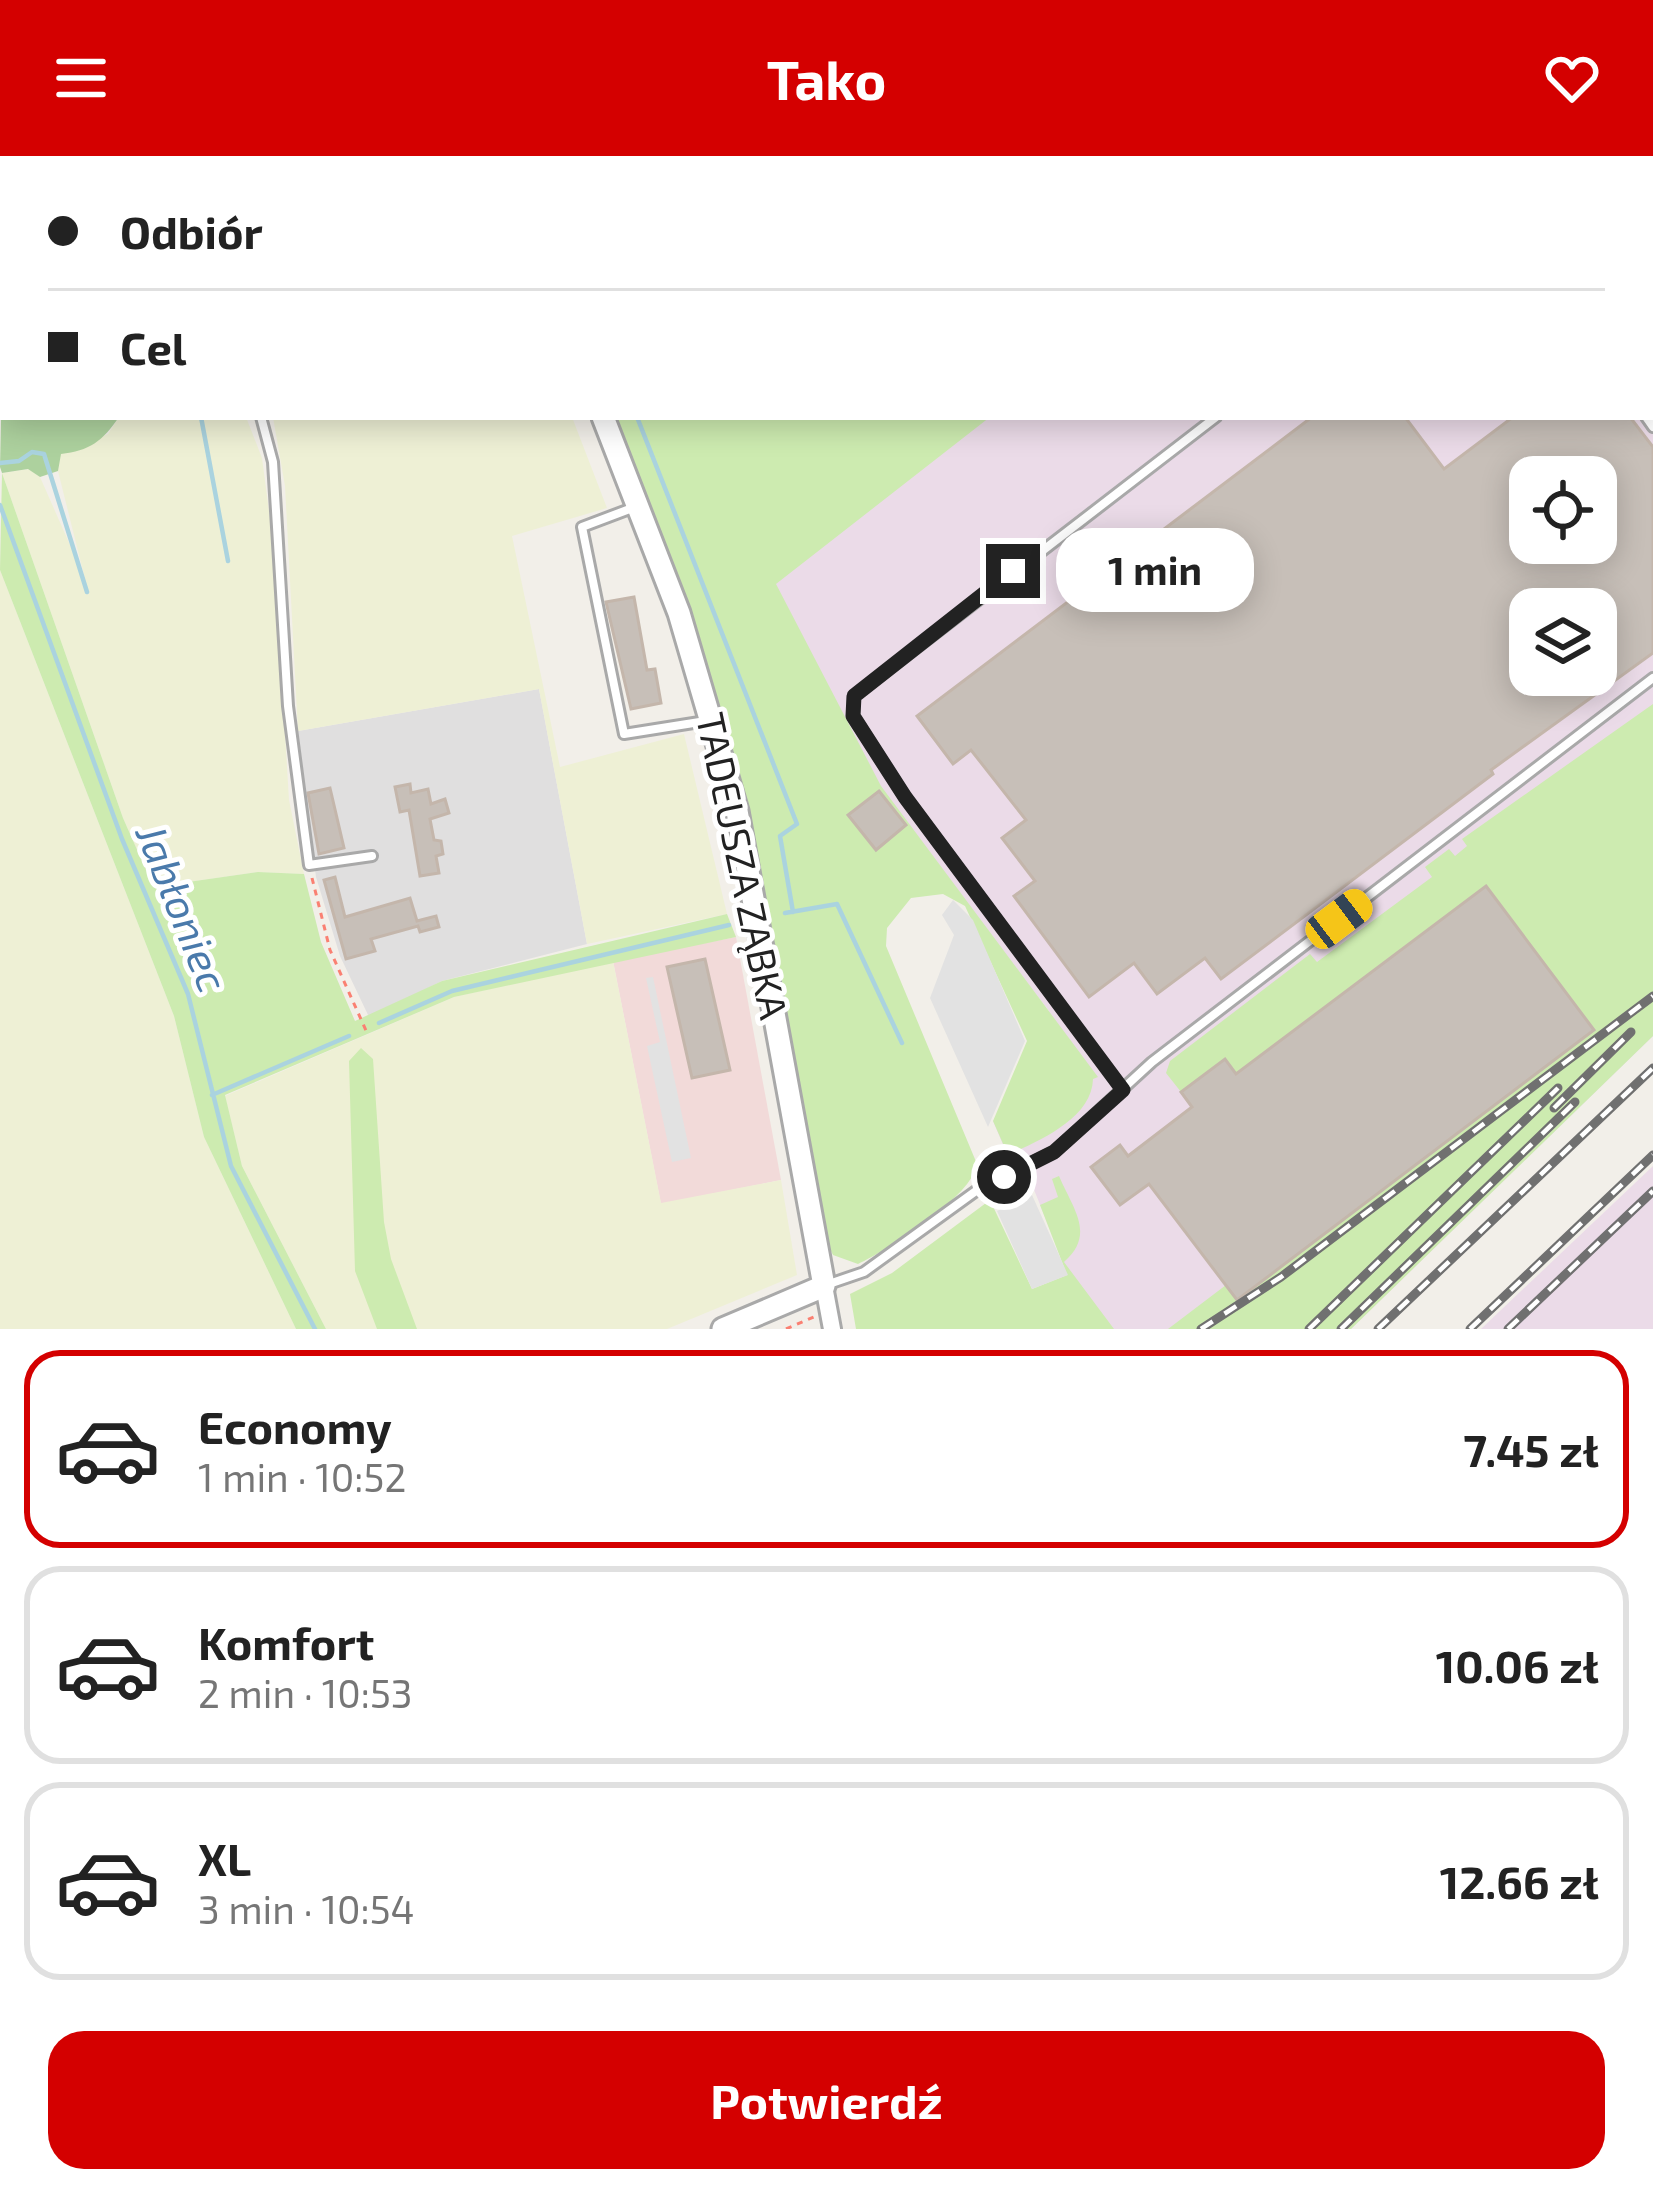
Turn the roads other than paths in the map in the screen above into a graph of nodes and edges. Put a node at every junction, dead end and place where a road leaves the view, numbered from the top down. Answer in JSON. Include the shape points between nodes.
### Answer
{"nodes":[{"id":1,"x":262,"y":420,"type":"edge"},
{"id":2,"x":604,"y":420,"type":"edge"},
{"id":3,"x":1212,"y":420,"type":"edge"},
{"id":4,"x":637,"y":507,"type":"junction"},
{"id":5,"x":1653,"y":678,"type":"edge"},
{"id":6,"x":713,"y":720,"type":"junction"},
{"id":7,"x":372,"y":856,"type":"dead end"},
{"id":8,"x":1123,"y":1090,"type":"junction"},
{"id":9,"x":824,"y":1286,"type":"junction"},
{"id":10,"x":830,"y":1320,"type":"edge"},
{"id":11,"x":723,"y":1329,"type":"edge"}],
"edges":[{"from":1,"to":7,"type":"lane","via":[[309,865]]},
{"from":2,"to":4,"type":"street","name":"TADEUSZA ZĄBKA"},
{"from":3,"to":8,"type":"lane","via":[[854,696],[853,716],[905,797]]},
{"from":4,"to":6,"type":"street","name":"TADEUSZA ZĄBKA"},
{"from":4,"to":6,"type":"lane","via":[[582,527],[624,734]]},
{"from":5,"to":8,"type":"lane"},
{"from":6,"to":9,"type":"street","name":"TADEUSZA ZĄBKA","via":[[737,811]]},
{"from":8,"to":9,"type":"lane","via":[[1054,1152],[980,1188],[863,1272]]},
{"from":9,"to":10,"type":"street","name":"TADEUSZA ZĄBKA"},
{"from":9,"to":11,"type":"street"}]}
